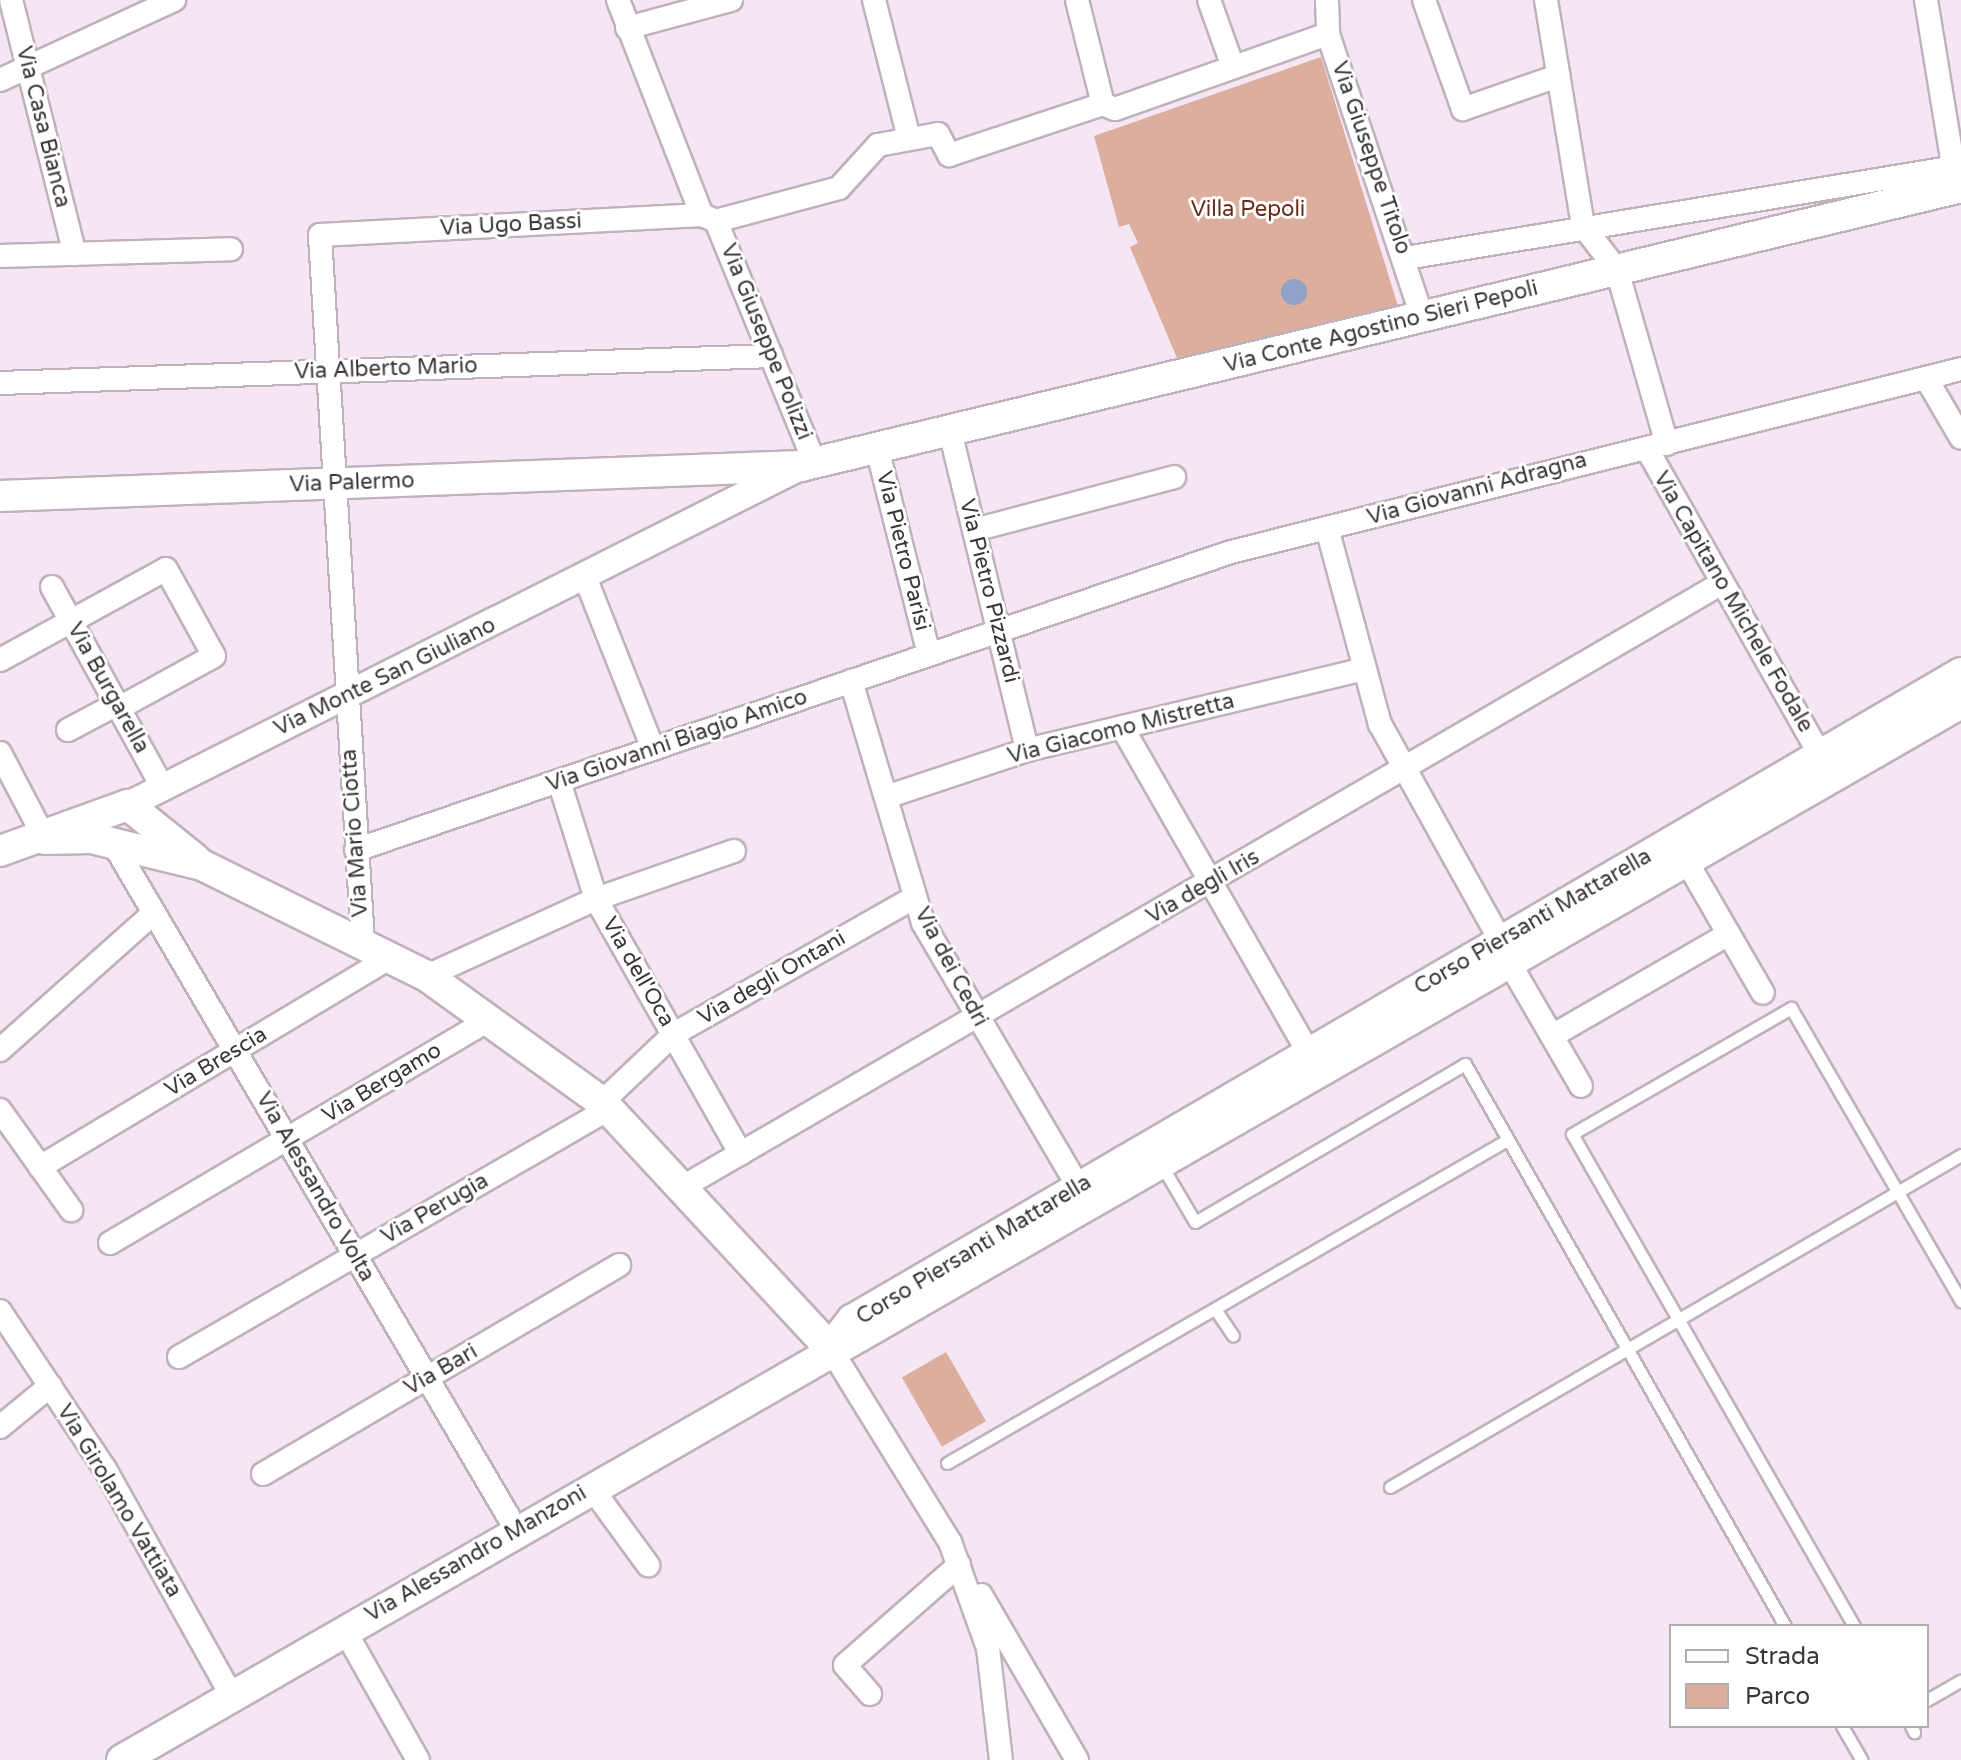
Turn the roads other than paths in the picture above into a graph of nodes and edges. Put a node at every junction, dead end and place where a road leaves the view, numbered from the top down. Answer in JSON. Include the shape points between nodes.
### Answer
{"nodes":[{"id":1,"x":11,"y":0,"type":"edge"},
{"id":2,"x":174,"y":0,"type":"edge"},
{"id":3,"x":618,"y":0,"type":"edge"},
{"id":4,"x":731,"y":0,"type":"edge"},
{"id":5,"x":874,"y":0,"type":"edge"},
{"id":6,"x":1077,"y":0,"type":"edge"},
{"id":7,"x":1209,"y":0,"type":"edge"},
{"id":8,"x":1327,"y":0,"type":"edge"},
{"id":9,"x":1424,"y":0,"type":"edge"},
{"id":10,"x":1546,"y":0,"type":"edge"},
{"id":11,"x":1926,"y":0,"type":"edge"},
{"id":12,"x":627,"y":28,"type":"junction"},
{"id":13,"x":1328,"y":34,"type":"junction"},
{"id":14,"x":1233,"y":67,"type":"junction"},
{"id":15,"x":28,"y":68,"type":"junction"},
{"id":16,"x":1558,"y":76,"type":"junction"},
{"id":17,"x":0,"y":80,"type":"edge"},
{"id":18,"x":1097,"y":102,"type":"junction"},
{"id":19,"x":909,"y":138,"type":"junction"},
{"id":20,"x":1958,"y":176,"type":"edge"},
{"id":21,"x":1810,"y":187,"type":"junction"},
{"id":22,"x":709,"y":218,"type":"junction"},
{"id":23,"x":1816,"y":222,"type":"junction"},
{"id":24,"x":1583,"y":226,"type":"junction"},
{"id":25,"x":320,"y":235,"type":"joint"},
{"id":26,"x":231,"y":249,"type":"dead end"},
{"id":27,"x":75,"y":254,"type":"junction"},
{"id":28,"x":0,"y":256,"type":"edge"},
{"id":29,"x":1406,"y":258,"type":"junction"},
{"id":30,"x":1617,"y":270,"type":"junction"},
{"id":31,"x":1422,"y":317,"type":"junction"},
{"id":32,"x":772,"y":356,"type":"junction"},
{"id":33,"x":1961,"y":369,"type":"edge"},
{"id":34,"x":327,"y":371,"type":"junction"},
{"id":35,"x":1926,"y":378,"type":"junction"},
{"id":36,"x":0,"y":383,"type":"edge"},
{"id":37,"x":950,"y":431,"type":"junction"},
{"id":38,"x":1961,"y":438,"type":"edge"},
{"id":39,"x":1657,"y":447,"type":"junction"},
{"id":40,"x":877,"y":448,"type":"junction"},
{"id":41,"x":808,"y":465,"type":"junction"},
{"id":42,"x":704,"y":469,"type":"junction"},
{"id":43,"x":1174,"y":477,"type":"dead end"},
{"id":44,"x":332,"y":483,"type":"junction"},
{"id":45,"x":0,"y":496,"type":"edge"},
{"id":46,"x":722,"y":508,"type":"junction"},
{"id":47,"x":1327,"y":528,"type":"junction"},
{"id":48,"x":974,"y":530,"type":"junction"},
{"id":49,"x":585,"y":577,"type":"junction"},
{"id":50,"x":1722,"y":583,"type":"junction"},
{"id":51,"x":52,"y":587,"type":"dead end"},
{"id":52,"x":71,"y":621,"type":"junction"},
{"id":53,"x":999,"y":631,"type":"junction"},
{"id":54,"x":929,"y":655,"type":"junction"},
{"id":55,"x":0,"y":660,"type":"edge"},
{"id":56,"x":1360,"y":670,"type":"junction"},
{"id":57,"x":1961,"y":673,"type":"edge"},
{"id":58,"x":851,"y":681,"type":"junction"},
{"id":59,"x":345,"y":697,"type":"junction"},
{"id":60,"x":1961,"y":703,"type":"edge"},
{"id":61,"x":118,"y":706,"type":"junction"},
{"id":62,"x":1122,"y":727,"type":"junction"},
{"id":63,"x":68,"y":730,"type":"dead end"},
{"id":64,"x":653,"y":749,"type":"junction"},
{"id":65,"x":1027,"y":750,"type":"junction"},
{"id":66,"x":0,"y":753,"type":"edge"},
{"id":67,"x":1820,"y":755,"type":"junction"},
{"id":68,"x":1401,"y":770,"type":"junction"},
{"id":69,"x":559,"y":781,"type":"junction"},
{"id":70,"x":163,"y":788,"type":"junction"},
{"id":71,"x":886,"y":797,"type":"junction"},
{"id":72,"x":128,"y":805,"type":"junction"},
{"id":73,"x":45,"y":839,"type":"junction"},
{"id":74,"x":113,"y":843,"type":"junction"},
{"id":75,"x":356,"y":850,"type":"junction"},
{"id":76,"x":0,"y":851,"type":"edge"},
{"id":77,"x":734,"y":851,"type":"dead end"},
{"id":78,"x":1687,"y":862,"type":"junction"},
{"id":79,"x":202,"y":865,"type":"junction"},
{"id":80,"x":1210,"y":882,"type":"junction"},
{"id":81,"x":915,"y":897,"type":"junction"},
{"id":82,"x":596,"y":899,"type":"junction"},
{"id":83,"x":154,"y":913,"type":"junction"},
{"id":84,"x":1729,"y":934,"type":"junction"},
{"id":85,"x":363,"y":943,"type":"junction"},
{"id":86,"x":1505,"y":953,"type":"junction"},
{"id":87,"x":391,"y":957,"type":"junction"},
{"id":88,"x":427,"y":976,"type":"junction"},
{"id":89,"x":1763,"y":993,"type":"dead end"},
{"id":90,"x":977,"y":1017,"type":"junction"},
{"id":91,"x":489,"y":1020,"type":"junction"},
{"id":92,"x":674,"y":1034,"type":"junction"},
{"id":93,"x":1552,"y":1036,"type":"junction"},
{"id":94,"x":0,"y":1050,"type":"edge"},
{"id":95,"x":235,"y":1051,"type":"junction"},
{"id":96,"x":1308,"y":1052,"type":"junction"},
{"id":97,"x":1581,"y":1086,"type":"dead end"},
{"id":98,"x":605,"y":1106,"type":"junction"},
{"id":99,"x":0,"y":1110,"type":"edge"},
{"id":100,"x":287,"y":1139,"type":"junction"},
{"id":101,"x":1507,"y":1140,"type":"junction"},
{"id":102,"x":741,"y":1154,"type":"junction"},
{"id":103,"x":1961,"y":1155,"type":"edge"},
{"id":104,"x":1156,"y":1156,"type":"junction"},
{"id":105,"x":40,"y":1167,"type":"junction"},
{"id":106,"x":681,"y":1188,"type":"junction"},
{"id":107,"x":1079,"y":1188,"type":"junction"},
{"id":108,"x":1898,"y":1192,"type":"junction"},
{"id":109,"x":71,"y":1210,"type":"dead end"},
{"id":110,"x":110,"y":1243,"type":"dead end"},
{"id":111,"x":355,"y":1255,"type":"junction"},
{"id":112,"x":619,"y":1265,"type":"dead end"},
{"id":113,"x":1961,"y":1301,"type":"edge"},
{"id":114,"x":1215,"y":1309,"type":"junction"},
{"id":115,"x":0,"y":1311,"type":"edge"},
{"id":116,"x":1678,"y":1319,"type":"junction"},
{"id":117,"x":1233,"y":1336,"type":"dead end"},
{"id":118,"x":830,"y":1348,"type":"junction"},
{"id":119,"x":1627,"y":1349,"type":"junction"},
{"id":120,"x":179,"y":1357,"type":"dead end"},
{"id":121,"x":426,"y":1378,"type":"junction"},
{"id":122,"x":50,"y":1386,"type":"junction"},
{"id":123,"x":0,"y":1427,"type":"edge"},
{"id":124,"x":947,"y":1463,"type":"dead end"},
{"id":125,"x":263,"y":1474,"type":"dead end"},
{"id":126,"x":591,"y":1487,"type":"junction"},
{"id":127,"x":1390,"y":1487,"type":"dead end"},
{"id":128,"x":517,"y":1531,"type":"junction"},
{"id":129,"x":950,"y":1542,"type":"junction"},
{"id":130,"x":648,"y":1565,"type":"dead end"},
{"id":131,"x":959,"y":1565,"type":"junction"},
{"id":132,"x":1784,"y":1624,"type":"edge"},
{"id":133,"x":1853,"y":1624,"type":"edge"},
{"id":134,"x":345,"y":1631,"type":"junction"},
{"id":135,"x":1961,"y":1680,"type":"edge"},
{"id":136,"x":870,"y":1694,"type":"dead end"},
{"id":137,"x":232,"y":1696,"type":"junction"},
{"id":138,"x":1929,"y":1699,"type":"edge"},
{"id":139,"x":1843,"y":1728,"type":"edge"},
{"id":140,"x":999,"y":1759,"type":"edge"},
{"id":141,"x":122,"y":1760,"type":"edge"},
{"id":142,"x":418,"y":1760,"type":"edge"},
{"id":143,"x":1077,"y":1760,"type":"edge"},
{"id":144,"x":1862,"y":1760,"type":"edge"}],
"edges":[{"from":1,"to":15,"type":"street","name":"Via Casa Bianca"},
{"from":2,"to":15,"type":"street"},
{"from":3,"to":12,"type":"street","name":"Via Giuseppe Polizzi"},
{"from":4,"to":12,"type":"street"},
{"from":5,"to":19,"type":"street"},
{"from":6,"to":18,"type":"street"},
{"from":7,"to":14,"type":"street"},
{"from":8,"to":13,"type":"street","name":"Via Giuseppe Titolo"},
{"from":9,"to":16,"type":"street","via":[[1463,109]]},
{"from":10,"to":16,"type":"street"},
{"from":11,"to":20,"type":"street"},
{"from":12,"to":22,"type":"street","name":"Via Giuseppe Polizzi"},
{"from":13,"to":14,"type":"street"},
{"from":13,"to":29,"type":"street","name":"Via Giuseppe Titolo"},
{"from":14,"to":18,"type":"street","via":[[1115,109]]},
{"from":15,"to":17,"type":"street"},
{"from":15,"to":27,"type":"street","name":"Via Casa Bianca"},
{"from":16,"to":24,"type":"street"},
{"from":18,"to":19,"type":"street","via":[[949,155],[938,134]]},
{"from":19,"to":22,"type":"street","name":"Via Ugo Bassi","via":[[865,154],[839,188]]},
{"from":20,"to":21,"type":"street"},
{"from":20,"to":23,"type":"main road","name":"Via Conte Agostino Sieri Pepoli"},
{"from":21,"to":23,"type":"street"},
{"from":21,"to":24,"type":"street"},
{"from":22,"to":25,"type":"street","name":"Via Ugo Bassi"},
{"from":22,"to":32,"type":"street","name":"Via Giuseppe Polizzi"},
{"from":23,"to":30,"type":"main road","name":"Via Conte Agostino Sieri Pepoli"},
{"from":24,"to":29,"type":"street"},
{"from":24,"to":30,"type":"street"},
{"from":25,"to":34,"type":"street","name":"Via Mario Ciotta"},
{"from":26,"to":27,"type":"street"},
{"from":27,"to":28,"type":"street"},
{"from":29,"to":31,"type":"street","name":"Via Giuseppe Titolo"},
{"from":30,"to":31,"type":"main road","name":"Via Conte Agostino Sieri Pepoli"},
{"from":30,"to":39,"type":"street","name":"Via Capitano Michele Fodale"},
{"from":31,"to":37,"type":"main road","name":"Via Conte Agostino Sieri Pepoli"},
{"from":32,"to":34,"type":"street","name":"Via Alberto Mario"},
{"from":32,"to":41,"type":"street","name":"Via Giuseppe Polizzi"},
{"from":33,"to":35,"type":"street","name":"Via Giovanni Adragna"},
{"from":34,"to":36,"type":"street","name":"Via Alberto Mario"},
{"from":34,"to":44,"type":"street","name":"Via Mario Ciotta"},
{"from":35,"to":38,"type":"street"},
{"from":35,"to":39,"type":"street","name":"Via Giovanni Adragna"},
{"from":37,"to":40,"type":"main road","name":"Via Conte Agostino Sieri Pepoli"},
{"from":37,"to":48,"type":"street","name":"Via Pietro Pizzardi"},
{"from":39,"to":47,"type":"street","name":"Via Giovanni Adragna"},
{"from":39,"to":50,"type":"street","name":"Via Capitano Michele Fodale"},
{"from":40,"to":41,"type":"main road","name":"Via Conte Agostino Sieri Pepoli"},
{"from":40,"to":54,"type":"street","name":"Via Pietro Parisi"},
{"from":41,"to":42,"type":"main road","name":"Via Conte Agostino Sieri Pepoli"},
{"from":41,"to":46,"type":"street","name":"Via Conte Agostino Sieri Pepoli"},
{"from":42,"to":44,"type":"main road","name":"Via Palermo"},
{"from":42,"to":46,"type":"street"},
{"from":43,"to":48,"type":"street"},
{"from":44,"to":45,"type":"main road","name":"Via Palermo"},
{"from":44,"to":59,"type":"street","name":"Via Mario Ciotta"},
{"from":46,"to":49,"type":"street","name":"Via Monte San Giuliano"},
{"from":47,"to":53,"type":"street","name":"Via Giovanni Adragna","via":[[1231,552]]},
{"from":47,"to":56,"type":"street"},
{"from":48,"to":53,"type":"street","name":"Via Pietro Pizzardi"},
{"from":49,"to":59,"type":"street","name":"Via Monte San Giuliano"},
{"from":49,"to":64,"type":"street"},
{"from":50,"to":67,"type":"street","name":"Via Capitano Michele Fodale"},
{"from":50,"to":68,"type":"street","name":"Via degli Iris"},
{"from":51,"to":52,"type":"street","name":"Via Burgarella"},
{"from":52,"to":55,"type":"street"},
{"from":52,"to":61,"type":"street","name":"Via Burgarella"},
{"from":52,"to":61,"type":"street","via":[[166,569],[214,656]]},
{"from":53,"to":54,"type":"street","name":"Via Giovanni Biagio Amico"},
{"from":53,"to":65,"type":"street","name":"Via Pietro Pizzardi"},
{"from":54,"to":58,"type":"street","name":"Via Giovanni Biagio Amico"},
{"from":56,"to":62,"type":"street","name":"Via Giacomo Mistretta"},
{"from":56,"to":68,"type":"street"},
{"from":57,"to":67,"type":"main road","name":"Corso Piersanti Mattarella"},
{"from":58,"to":64,"type":"street","name":"Via Giovanni Biagio Amico"},
{"from":58,"to":71,"type":"street","name":"Via dei Cedri"},
{"from":59,"to":70,"type":"street","name":"Via Monte San Giuliano"},
{"from":59,"to":75,"type":"street","name":"Via Mario Ciotta"},
{"from":60,"to":78,"type":"main road","name":"Corso Piersanti Mattarella"},
{"from":61,"to":63,"type":"street"},
{"from":61,"to":70,"type":"street","name":"Via Burgarella"},
{"from":62,"to":65,"type":"street","name":"Via Giacomo Mistretta"},
{"from":62,"to":80,"type":"street"},
{"from":64,"to":69,"type":"street","name":"Via Giovanni Biagio Amico"},
{"from":65,"to":71,"type":"street","name":"Via Giacomo Mistretta"},
{"from":66,"to":73,"type":"street"},
{"from":67,"to":86,"type":"main road","name":"Corso Piersanti Mattarella"},
{"from":68,"to":80,"type":"street","name":"Via degli Iris"},
{"from":68,"to":86,"type":"street"},
{"from":69,"to":75,"type":"street","name":"Via Giovanni Biagio Amico"},
{"from":69,"to":82,"type":"street","name":"Via dell'Oca"},
{"from":70,"to":72,"type":"street","name":"Via Monte San Giuliano"},
{"from":71,"to":81,"type":"street","name":"Via dei Cedri"},
{"from":72,"to":73,"type":"main road","name":"Via Monte San Giuliano"},
{"from":72,"to":79,"type":"main road"},
{"from":73,"to":74,"type":"main road"},
{"from":73,"to":76,"type":"main road"},
{"from":74,"to":79,"type":"main road"},
{"from":74,"to":83,"type":"street","name":"Via Alessandro Volta"},
{"from":75,"to":85,"type":"street","name":"Via Mario Ciotta"},
{"from":77,"to":82,"type":"street"},
{"from":78,"to":84,"type":"street"},
{"from":78,"to":86,"type":"main road","name":"Corso Piersanti Mattarella"},
{"from":79,"to":85,"type":"main road"},
{"from":80,"to":90,"type":"street","name":"Via degli Iris"},
{"from":80,"to":96,"type":"street"},
{"from":81,"to":90,"type":"street","name":"Via dei Cedri"},
{"from":81,"to":92,"type":"street","name":"Via degli Ontani"},
{"from":82,"to":88,"type":"street"},
{"from":82,"to":92,"type":"street","name":"Via dell'Oca"},
{"from":83,"to":94,"type":"street"},
{"from":83,"to":95,"type":"street","name":"Via Alessandro Volta"},
{"from":84,"to":89,"type":"street"},
{"from":84,"to":93,"type":"street"},
{"from":85,"to":87,"type":"main road"},
{"from":86,"to":93,"type":"street"},
{"from":86,"to":96,"type":"main road","name":"Corso Piersanti Mattarella"},
{"from":86,"to":104,"type":"main road","name":"Corso Piersanti Mattarella"},
{"from":87,"to":88,"type":"main road"},
{"from":87,"to":95,"type":"street","name":"Via Brescia"},
{"from":88,"to":91,"type":"main road"},
{"from":90,"to":102,"type":"street","name":"Via degli Iris"},
{"from":90,"to":107,"type":"street","name":"Via dei Cedri"},
{"from":91,"to":98,"type":"main road"},
{"from":91,"to":100,"type":"street","name":"Via Bergamo"},
{"from":92,"to":98,"type":"street","name":"Via degli Ontani"},
{"from":92,"to":102,"type":"street","name":"Via dell'Oca"},
{"from":93,"to":97,"type":"street"},
{"from":95,"to":100,"type":"street","name":"Via Alessandro Volta"},
{"from":95,"to":105,"type":"street","name":"Via Brescia"},
{"from":96,"to":104,"type":"main road","name":"Corso Piersanti Mattarella"},
{"from":98,"to":106,"type":"main road"},
{"from":98,"to":111,"type":"street","name":"Via Perugia"},
{"from":99,"to":105,"type":"street"},
{"from":100,"to":110,"type":"street","name":"Via Bergamo"},
{"from":100,"to":111,"type":"street","name":"Via Alessandro Volta"},
{"from":101,"to":104,"type":"lane","via":[[1465,1064],[1195,1222]]},
{"from":101,"to":114,"type":"lane"},
{"from":101,"to":119,"type":"lane"},
{"from":102,"to":106,"type":"street","name":"Via degli Iris"},
{"from":103,"to":108,"type":"lane"},
{"from":104,"to":107,"type":"main road","name":"Corso Piersanti Mattarella"},
{"from":104,"to":118,"type":"main road","name":"Corso Piersanti Mattarella","via":[[868,1337]]},
{"from":105,"to":109,"type":"street"},
{"from":106,"to":118,"type":"main road"},
{"from":107,"to":118,"type":"main road","name":"Corso Piersanti Mattarella","via":[[852,1320]]},
{"from":108,"to":113,"type":"lane"},
{"from":108,"to":116,"type":"lane"},
{"from":108,"to":116,"type":"lane","via":[[1791,1008],[1572,1134]]},
{"from":111,"to":120,"type":"street","name":"Via Perugia"},
{"from":111,"to":121,"type":"street","name":"Via Alessandro Volta"},
{"from":112,"to":121,"type":"street","name":"Via Bari"},
{"from":114,"to":117,"type":"lane"},
{"from":114,"to":124,"type":"lane"},
{"from":115,"to":122,"type":"street","name":"Via Girolamo Vattiata"},
{"from":116,"to":119,"type":"lane"},
{"from":116,"to":133,"type":"lane"},
{"from":118,"to":126,"type":"main road","name":"Via Alessandro Manzoni"},
{"from":118,"to":129,"type":"street"},
{"from":119,"to":127,"type":"lane"},
{"from":119,"to":132,"type":"lane"},
{"from":121,"to":125,"type":"street","name":"Via Bari"},
{"from":121,"to":128,"type":"street","name":"Via Alessandro Volta"},
{"from":122,"to":123,"type":"street"},
{"from":122,"to":137,"type":"street","name":"Via Girolamo Vattiata"},
{"from":126,"to":128,"type":"main road","name":"Via Alessandro Manzoni"},
{"from":126,"to":130,"type":"street"},
{"from":128,"to":134,"type":"main road","name":"Via Alessandro Manzoni"},
{"from":129,"to":131,"type":"street"},
{"from":129,"to":143,"type":"street"},
{"from":131,"to":136,"type":"street","via":[[845,1665]]},
{"from":131,"to":140,"type":"street","via":[[988,1648]]},
{"from":134,"to":137,"type":"main road","name":"Via Alessandro Manzoni"},
{"from":134,"to":142,"type":"street"},
{"from":135,"to":138,"type":"lane"},
{"from":137,"to":141,"type":"main road","name":"Via Alessandro Manzoni"},
{"from":139,"to":144,"type":"lane"}]}
